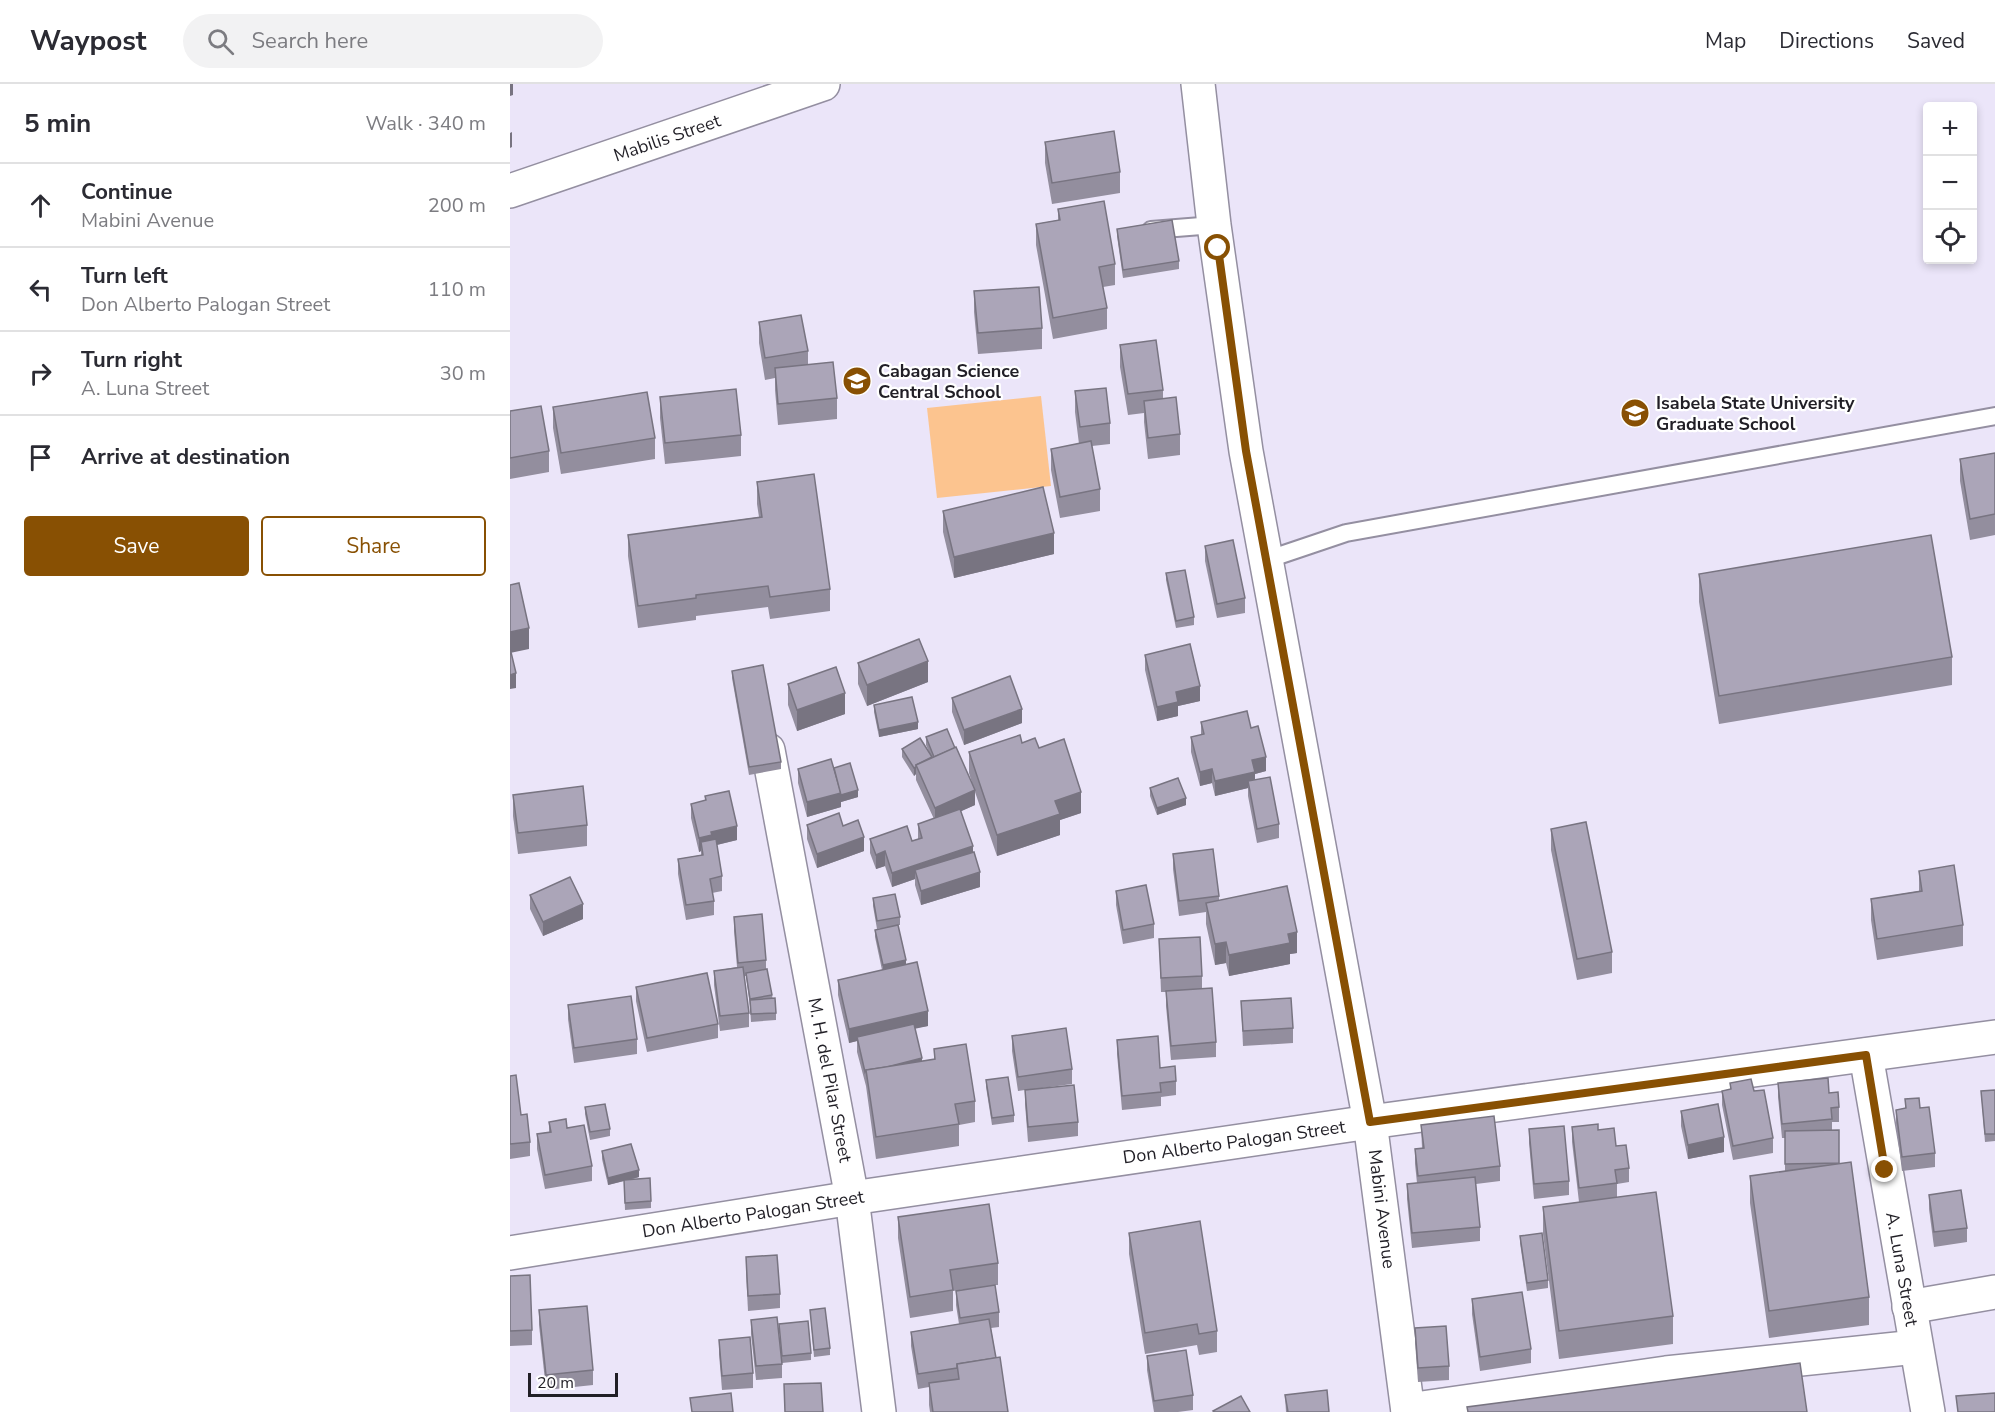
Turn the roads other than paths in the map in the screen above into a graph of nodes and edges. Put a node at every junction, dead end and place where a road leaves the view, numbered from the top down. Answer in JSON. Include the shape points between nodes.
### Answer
{"nodes":[{"id":1,"x":823,"y":84,"type":"edge"},
{"id":2,"x":1198,"y":84,"type":"edge"},
{"id":3,"x":510,"y":191,"type":"edge"},
{"id":4,"x":1214,"y":225,"type":"junction"},
{"id":5,"x":1138,"y":231,"type":"edge"},
{"id":6,"x":1995,"y":416,"type":"edge"},
{"id":7,"x":1266,"y":560,"type":"junction"},
{"id":8,"x":768,"y":744,"type":"edge"},
{"id":9,"x":1995,"y":1037,"type":"edge"},
{"id":10,"x":1866,"y":1055,"type":"junction"},
{"id":11,"x":1370,"y":1122,"type":"junction"},
{"id":12,"x":852,"y":1198,"type":"junction"},
{"id":13,"x":510,"y":1253,"type":"edge"},
{"id":14,"x":1995,"y":1292,"type":"edge"},
{"id":15,"x":1909,"y":1307,"type":"junction"},
{"id":16,"x":1916,"y":1347,"type":"junction"},
{"id":17,"x":1408,"y":1411,"type":"edge"},
{"id":18,"x":879,"y":1412,"type":"edge"},
{"id":19,"x":1928,"y":1412,"type":"edge"}],
"edges":[{"from":1,"to":3,"type":"street","name":"Mabilis Street"},
{"from":2,"to":4,"type":"street","name":"Mabini Avenue"},
{"from":4,"to":5,"type":"lane"},
{"from":4,"to":7,"type":"street","name":"Mabini Avenue","via":[[1246,451]]},
{"from":6,"to":7,"type":"lane","via":[[1346,533]]},
{"from":7,"to":11,"type":"street","name":"Mabini Avenue"},
{"from":8,"to":12,"type":"street","name":"M. H. del Pilar Street"},
{"from":9,"to":10,"type":"street","name":"Don Alberto Palogan Street"},
{"from":10,"to":11,"type":"street","name":"Don Alberto Palogan Street"},
{"from":10,"to":15,"type":"street","name":"A. Luna Street"},
{"from":11,"to":12,"type":"street","name":"Don Alberto Palogan Street"},
{"from":11,"to":17,"type":"street","name":"Mabini Avenue"},
{"from":12,"to":13,"type":"street","name":"Don Alberto Palogan Street"},
{"from":12,"to":18,"type":"street","name":"M. H. del Pilar Street"},
{"from":14,"to":15,"type":"street"},
{"from":15,"to":16,"type":"street","name":"A. Luna Street"},
{"from":16,"to":17,"type":"street","via":[[1666,1373]]},
{"from":16,"to":19,"type":"street","name":"A. Luna Street"}]}
